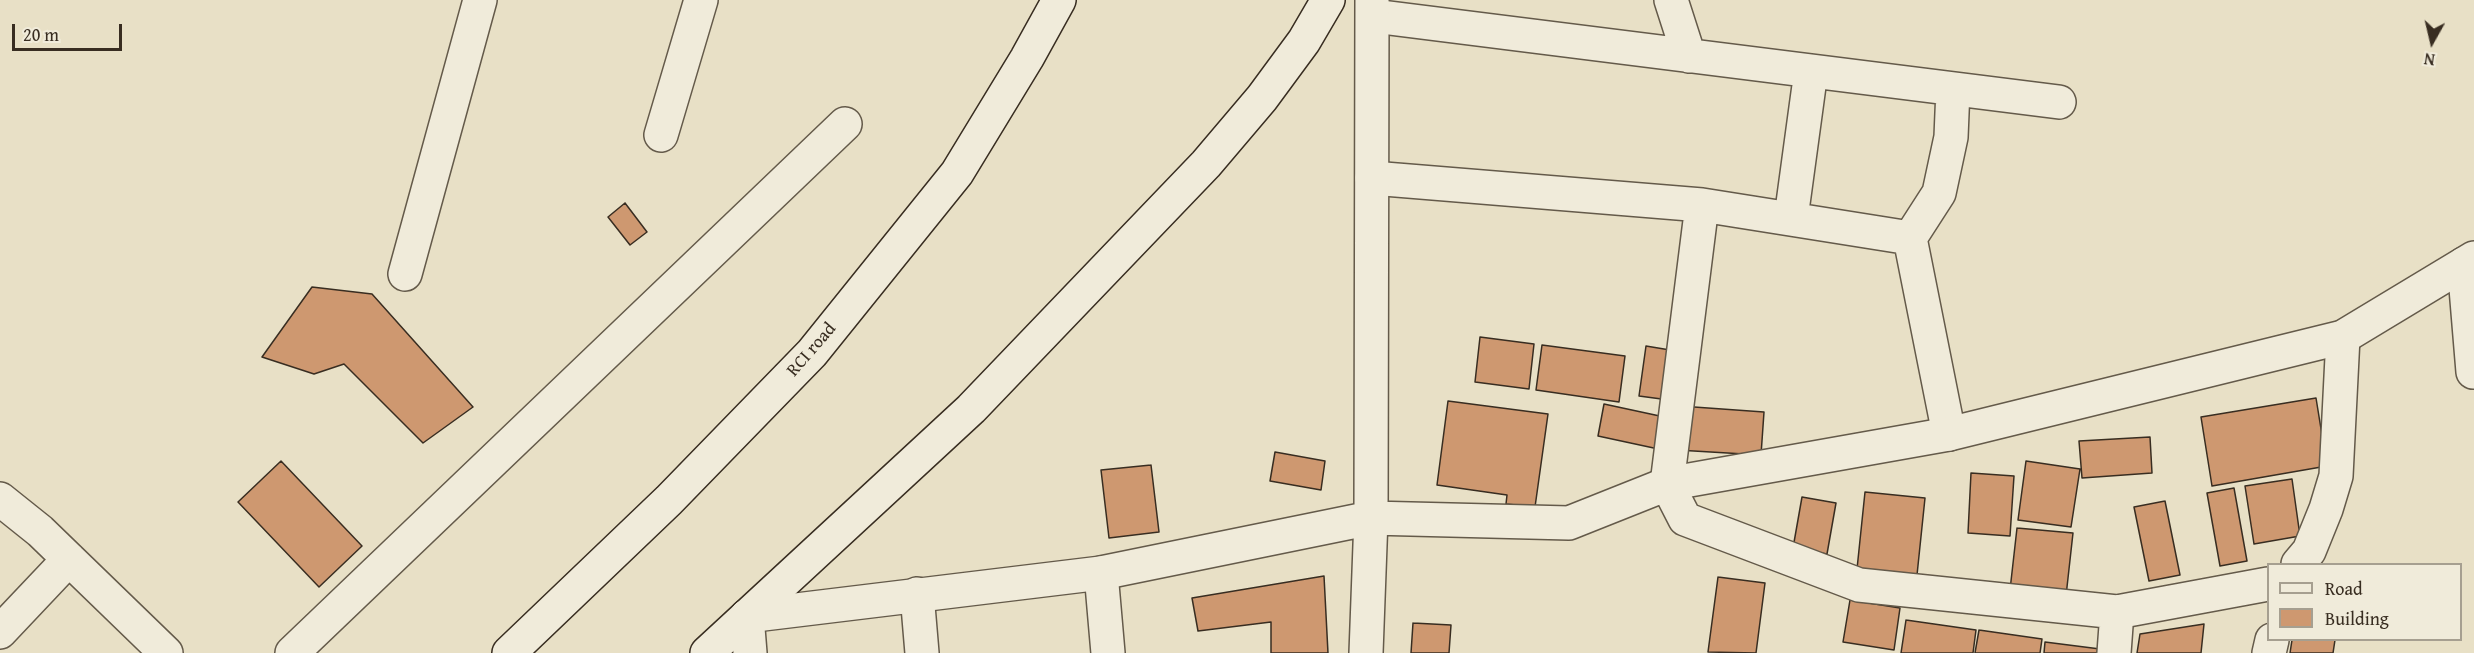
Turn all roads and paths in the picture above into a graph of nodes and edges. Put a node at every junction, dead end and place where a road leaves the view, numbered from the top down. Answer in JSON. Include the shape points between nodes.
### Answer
{"nodes":[{"id":1,"x":480,"y":0,"type":"edge"},
{"id":2,"x":701,"y":0,"type":"edge"},
{"id":3,"x":1059,"y":0,"type":"edge"},
{"id":4,"x":1328,"y":0,"type":"edge"},
{"id":5,"x":1671,"y":0,"type":"edge"},
{"id":6,"x":1373,"y":8,"type":"edge"},
{"id":7,"x":1689,"y":56,"type":"junction"},
{"id":8,"x":1811,"y":71,"type":"junction"},
{"id":9,"x":1953,"y":89,"type":"junction"},
{"id":10,"x":2059,"y":102,"type":"dead end"},
{"id":11,"x":844,"y":124,"type":"dead end"},
{"id":12,"x":661,"y":135,"type":"dead end"},
{"id":13,"x":1372,"y":178,"type":"junction"},
{"id":14,"x":1702,"y":205,"type":"junction"},
{"id":15,"x":1791,"y":218,"type":"junction"},
{"id":16,"x":1910,"y":238,"type":"junction"},
{"id":17,"x":2469,"y":261,"type":"edge"},
{"id":18,"x":405,"y":274,"type":"dead end"},
{"id":19,"x":2343,"y":337,"type":"junction"},
{"id":20,"x":2473,"y":362,"type":"edge"},
{"id":21,"x":1949,"y":435,"type":"junction"},
{"id":22,"x":1666,"y":484,"type":"junction"},
{"id":23,"x":0,"y":499,"type":"edge"},
{"id":24,"x":1371,"y":518,"type":"junction"},
{"id":25,"x":69,"y":559,"type":"junction"},
{"id":26,"x":2299,"y":563,"type":"edge"},
{"id":27,"x":1101,"y":573,"type":"junction"},
{"id":28,"x":2267,"y":584,"type":"edge"},
{"id":29,"x":917,"y":594,"type":"junction"},
{"id":30,"x":2117,"y":612,"type":"junction"},
{"id":31,"x":747,"y":616,"type":"junction"},
{"id":32,"x":0,"y":632,"type":"edge"},
{"id":33,"x":166,"y":653,"type":"edge"},
{"id":34,"x":292,"y":653,"type":"edge"},
{"id":35,"x":509,"y":653,"type":"edge"},
{"id":36,"x":707,"y":653,"type":"edge"},
{"id":37,"x":750,"y":653,"type":"edge"},
{"id":38,"x":922,"y":653,"type":"edge"},
{"id":39,"x":1108,"y":653,"type":"edge"},
{"id":40,"x":1366,"y":653,"type":"edge"},
{"id":41,"x":2114,"y":653,"type":"edge"}],
"edges":[{"from":1,"to":18,"type":"street"},
{"from":2,"to":12,"type":"street"},
{"from":3,"to":35,"type":"street","name":"RCI road","via":[[957,173],[812,353],[669,501]]},
{"from":4,"to":31,"type":"street","via":[[1283,70],[1206,164],[971,409]]},
{"from":5,"to":7,"type":"street"},
{"from":6,"to":7,"type":"street"},
{"from":6,"to":13,"type":"street"},
{"from":7,"to":8,"type":"street"},
{"from":8,"to":9,"type":"street"},
{"from":8,"to":15,"type":"street"},
{"from":9,"to":10,"type":"street"},
{"from":9,"to":16,"type":"street","via":[[1951,137],[1940,194]]},
{"from":11,"to":34,"type":"street"},
{"from":13,"to":14,"type":"street"},
{"from":13,"to":24,"type":"street"},
{"from":14,"to":15,"type":"street"},
{"from":14,"to":22,"type":"street"},
{"from":15,"to":16,"type":"street"},
{"from":16,"to":21,"type":"street"},
{"from":17,"to":19,"type":"street"},
{"from":17,"to":20,"type":"street"},
{"from":19,"to":21,"type":"street"},
{"from":19,"to":26,"type":"street","via":[[2336,476],[2309,552]]},
{"from":21,"to":22,"type":"street"},
{"from":22,"to":24,"type":"street","via":[[1569,523]]},
{"from":22,"to":30,"type":"street","via":[[1685,519],[1859,585]]},
{"from":23,"to":25,"type":"street"},
{"from":24,"to":27,"type":"street"},
{"from":24,"to":40,"type":"street"},
{"from":25,"to":32,"type":"street"},
{"from":25,"to":33,"type":"street"},
{"from":27,"to":29,"type":"street"},
{"from":27,"to":39,"type":"street"},
{"from":28,"to":30,"type":"street"},
{"from":29,"to":31,"type":"street"},
{"from":29,"to":38,"type":"street"},
{"from":30,"to":41,"type":"street"},
{"from":31,"to":36,"type":"street"},
{"from":31,"to":37,"type":"street"}]}
